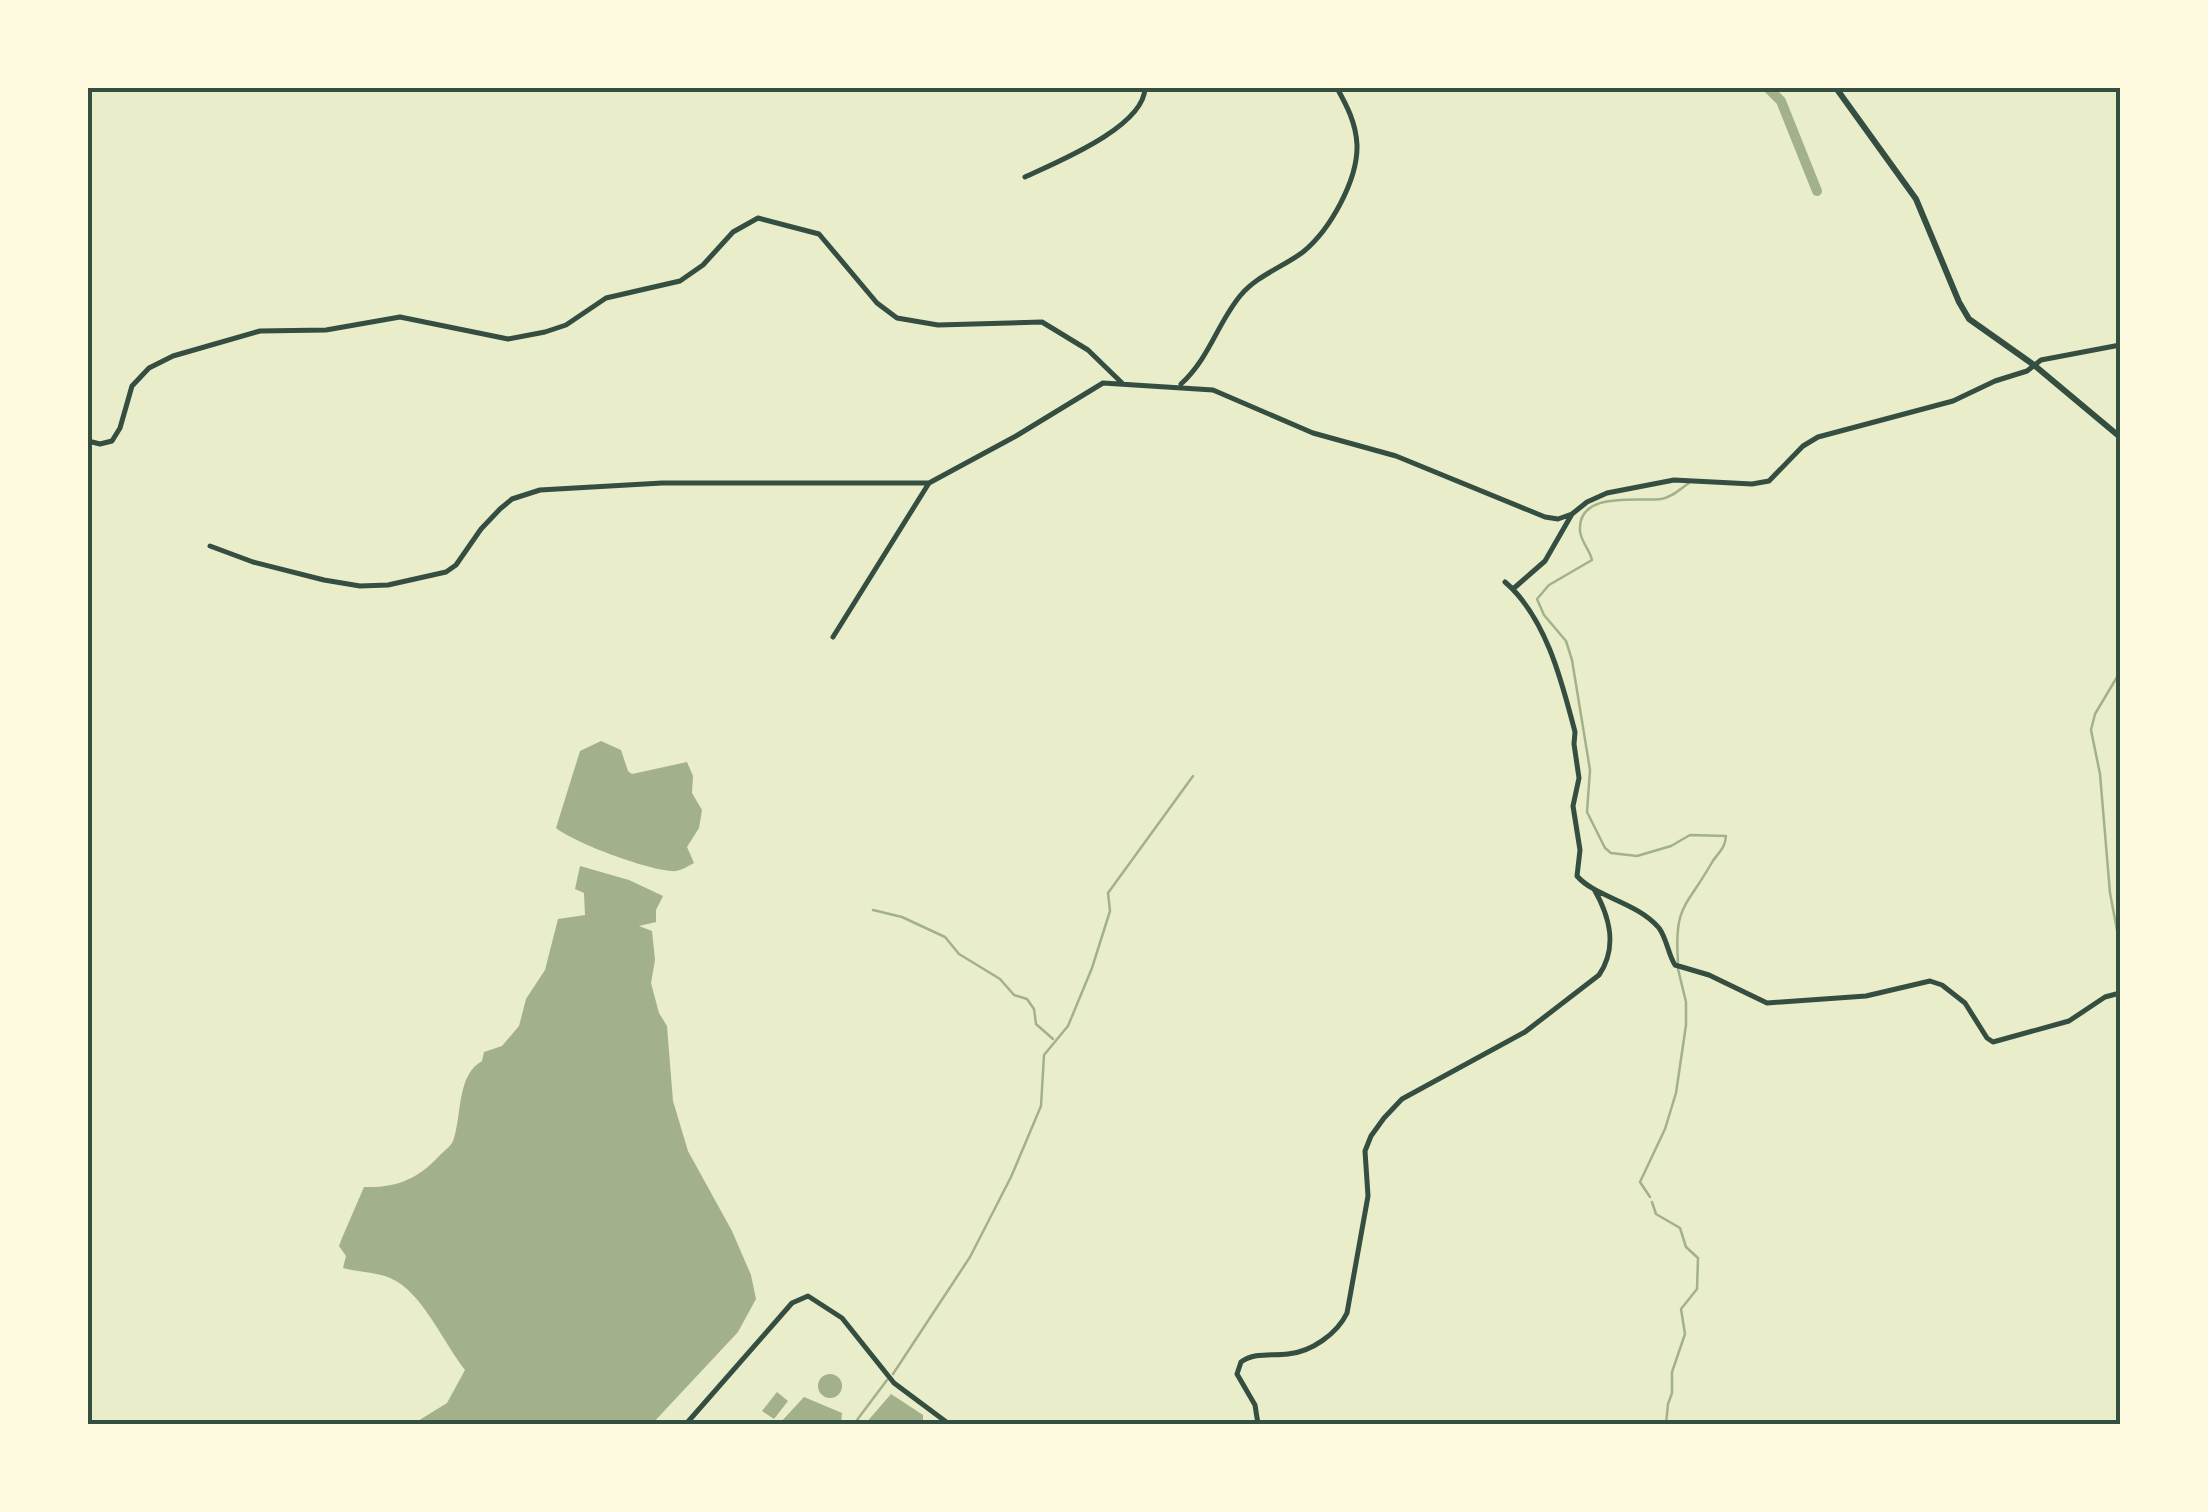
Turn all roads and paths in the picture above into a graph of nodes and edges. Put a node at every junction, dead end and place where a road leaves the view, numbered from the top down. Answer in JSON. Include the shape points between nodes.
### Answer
{"nodes":[{"id":1,"x":1046,"y":88,"type":"edge"},
{"id":2,"x":1106,"y":88,"type":"edge"},
{"id":3,"x":1145,"y":88,"type":"edge"},
{"id":4,"x":1337,"y":88,"type":"edge"},
{"id":5,"x":1836,"y":88,"type":"edge"},
{"id":6,"x":1025,"y":177,"type":"dead end"},
{"id":7,"x":2120,"y":345,"type":"edge"},
{"id":8,"x":2034,"y":365,"type":"junction"},
{"id":9,"x":1122,"y":383,"type":"junction"},
{"id":10,"x":1179,"y":386,"type":"junction"},
{"id":11,"x":2120,"y":436,"type":"edge"},
{"id":12,"x":88,"y":441,"type":"edge"},
{"id":13,"x":930,"y":483,"type":"junction"},
{"id":14,"x":1572,"y":514,"type":"junction"},
{"id":15,"x":210,"y":546,"type":"dead end"},
{"id":16,"x":1505,"y":582,"type":"dead end"},
{"id":17,"x":1513,"y":589,"type":"junction"},
{"id":18,"x":834,"y":638,"type":"dead end"},
{"id":19,"x":1594,"y":888,"type":"junction"},
{"id":20,"x":2120,"y":993,"type":"edge"},
{"id":21,"x":686,"y":1424,"type":"edge"},
{"id":22,"x":949,"y":1424,"type":"edge"},
{"id":23,"x":1258,"y":1424,"type":"edge"}],
"edges":[{"from":1,"to":2,"type":"street"},
{"from":3,"to":6,"type":"street","via":[[1144,101],[1121,125]]},
{"from":4,"to":10,"type":"street","via":[[1357,145],[1339,202],[1307,248],[1244,291],[1210,350]]},
{"from":5,"to":8,"type":"street","via":[[1916,199],[1970,319]]},
{"from":7,"to":8,"type":"street"},
{"from":8,"to":11,"type":"street"},
{"from":8,"to":14,"type":"street","via":[[1943,405],[1809,440],[1769,482],[1674,480],[1607,494]]},
{"from":9,"to":10,"type":"street"},
{"from":9,"to":12,"type":"street","via":[[1088,350],[1042,322],[938,326],[897,318],[876,303],[818,234],[758,218],[680,281],[606,298],[545,332],[508,339],[400,318],[326,330],[260,331],[174,356],[132,386],[112,441]]},
{"from":9,"to":13,"type":"street","via":[[1103,382]]},
{"from":10,"to":14,"type":"street","via":[[1224,394],[1312,434],[1396,456],[1544,518]]},
{"from":13,"to":15,"type":"street","via":[[540,490],[500,509],[446,572],[388,585],[324,580]]},
{"from":13,"to":18,"type":"street"},
{"from":14,"to":17,"type":"street","via":[[1545,560]]},
{"from":16,"to":17,"type":"street"},
{"from":17,"to":19,"type":"street","via":[[1566,692],[1579,768],[1572,806],[1577,876]]},
{"from":19,"to":20,"type":"street","via":[[1652,922],[1675,965],[1762,1002],[1866,996],[1930,981],[1964,1003],[1994,1042],[2069,1020]]},
{"from":19,"to":23,"type":"street","via":[[1611,940],[1599,975],[1525,1032],[1402,1100],[1371,1136],[1365,1152],[1368,1196],[1347,1314],[1338,1328],[1300,1352],[1240,1362],[1238,1378]]},
{"from":21,"to":22,"type":"street","via":[[792,1303],[808,1296],[842,1318],[894,1383]]}]}
